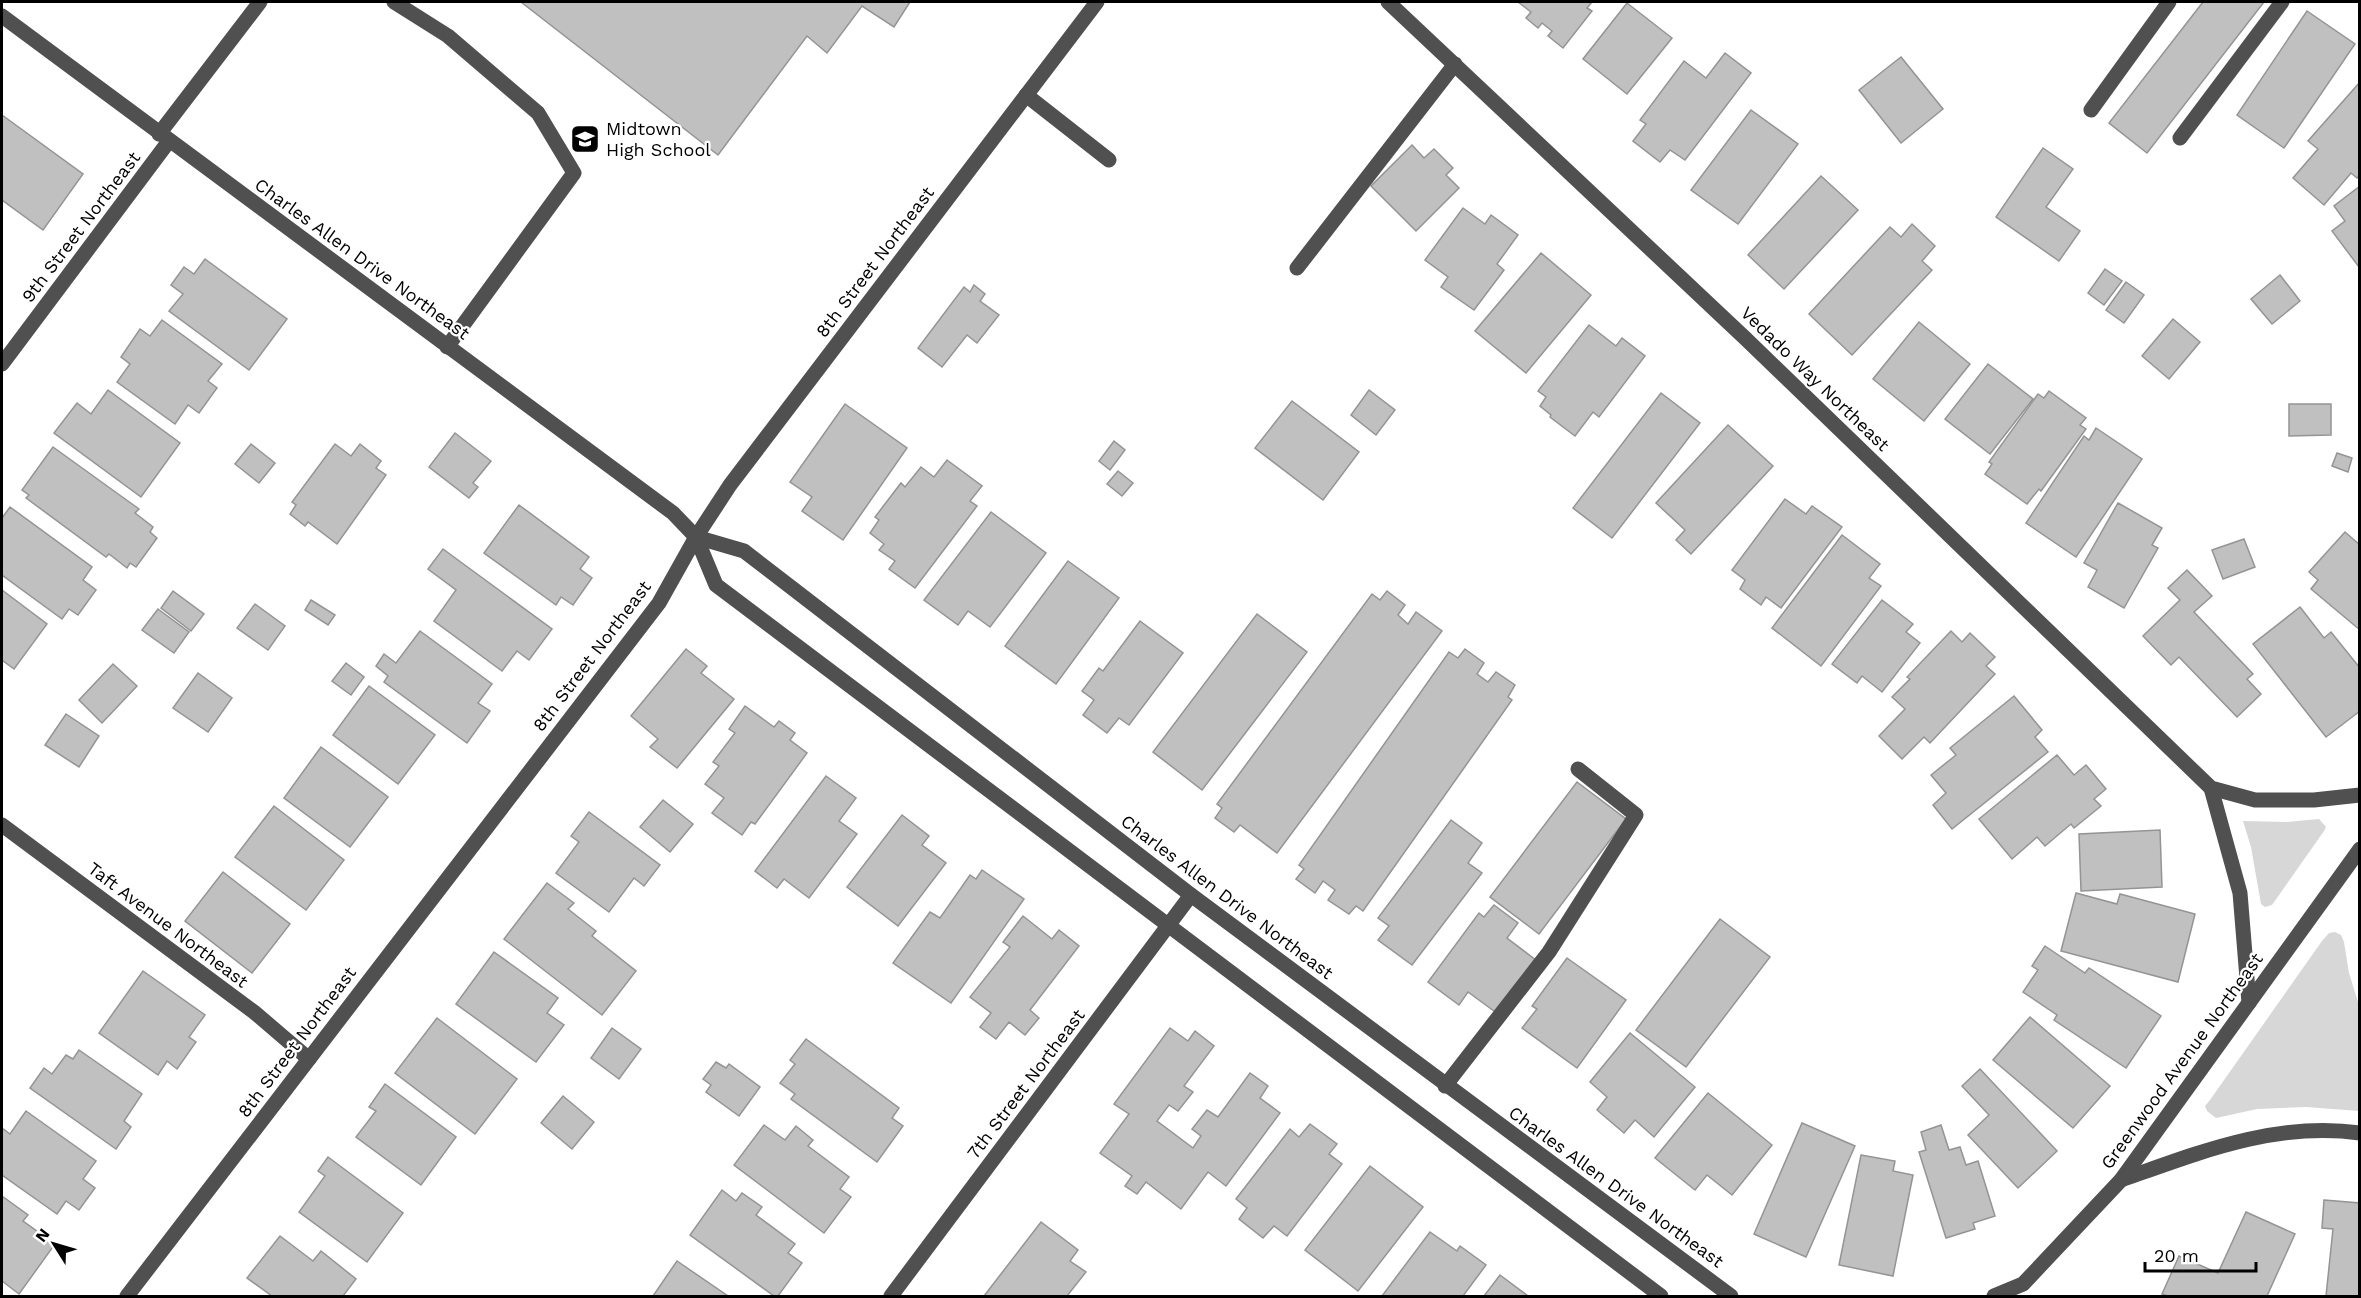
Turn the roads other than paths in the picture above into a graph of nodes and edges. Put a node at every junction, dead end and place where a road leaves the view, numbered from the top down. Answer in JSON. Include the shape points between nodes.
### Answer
{"nodes":[{"id":1,"x":260,"y":2,"type":"edge"},
{"id":2,"x":394,"y":2,"type":"edge"},
{"id":3,"x":1097,"y":2,"type":"edge"},
{"id":4,"x":1388,"y":2,"type":"edge"},
{"id":5,"x":2169,"y":2,"type":"edge"},
{"id":6,"x":2282,"y":2,"type":"edge"},
{"id":7,"x":2,"y":16,"type":"edge"},
{"id":8,"x":1455,"y":64,"type":"junction"},
{"id":9,"x":1026,"y":95,"type":"junction"},
{"id":10,"x":2091,"y":110,"type":"dead end"},
{"id":11,"x":164,"y":138,"type":"junction"},
{"id":12,"x":2180,"y":138,"type":"dead end"},
{"id":13,"x":1109,"y":160,"type":"dead end"},
{"id":14,"x":1297,"y":268,"type":"dead end"},
{"id":15,"x":447,"y":347,"type":"junction"},
{"id":16,"x":2,"y":364,"type":"edge"},
{"id":17,"x":696,"y":537,"type":"junction"},
{"id":18,"x":1578,"y":768,"type":"dead end"},
{"id":19,"x":2211,"y":788,"type":"junction"},
{"id":20,"x":2360,"y":795,"type":"edge"},
{"id":21,"x":2,"y":825,"type":"edge"},
{"id":22,"x":2360,"y":849,"type":"edge"},
{"id":23,"x":1191,"y":895,"type":"junction"},
{"id":24,"x":1168,"y":927,"type":"junction"},
{"id":25,"x":2249,"y":1003,"type":"junction"},
{"id":26,"x":309,"y":1059,"type":"junction"},
{"id":27,"x":1445,"y":1086,"type":"junction"},
{"id":28,"x":2360,"y":1133,"type":"edge"},
{"id":29,"x":2121,"y":1180,"type":"junction"},
{"id":30,"x":2022,"y":1290,"type":"edge"},
{"id":31,"x":127,"y":1296,"type":"edge"},
{"id":32,"x":891,"y":1296,"type":"edge"},
{"id":33,"x":1661,"y":1296,"type":"edge"},
{"id":34,"x":1731,"y":1296,"type":"edge"},
{"id":35,"x":1994,"y":1296,"type":"edge"}],
"edges":[{"from":1,"to":11,"type":"street","name":"9th Street Northeast"},
{"from":2,"to":15,"type":"street","via":[[448,36],[538,113],[574,172]]},
{"from":3,"to":9,"type":"street","name":"8th Street Northeast"},
{"from":4,"to":8,"type":"street","name":"Vedado Way Northeast"},
{"from":5,"to":10,"type":"street"},
{"from":6,"to":12,"type":"street"},
{"from":7,"to":11,"type":"street","name":"Charles Allen Drive Northeast"},
{"from":8,"to":14,"type":"street"},
{"from":8,"to":19,"type":"street","name":"Vedado Way Northeast"},
{"from":9,"to":13,"type":"street"},
{"from":9,"to":17,"type":"street","name":"8th Street Northeast","via":[[730,485]]},
{"from":11,"to":15,"type":"street","name":"Charles Allen Drive Northeast"},
{"from":11,"to":16,"type":"street","name":"9th Street Northeast"},
{"from":15,"to":17,"type":"street","name":"Charles Allen Drive Northeast","via":[[672,513]]},
{"from":17,"to":23,"type":"street","name":"Charles Allen Drive Northeast","via":[[744,550]]},
{"from":17,"to":24,"type":"street","name":"Charles Allen Drive Northeast","via":[[716,585]]},
{"from":17,"to":26,"type":"street","name":"8th Street Northeast","via":[[659,603]]},
{"from":18,"to":27,"type":"street","via":[[1636,814],[1549,952]]},
{"from":19,"to":20,"type":"street","name":"Vedado Way Northeast","via":[[2256,800]]},
{"from":19,"to":25,"type":"street","via":[[2241,893]]},
{"from":21,"to":26,"type":"street","name":"Taft Avenue Northeast","via":[[254,1012]]},
{"from":22,"to":25,"type":"street","name":"Greenwood Avenue Northeast"},
{"from":23,"to":24,"type":"street","name":"7th Street Northeast"},
{"from":23,"to":27,"type":"street","name":"Charles Allen Drive Northeast"},
{"from":24,"to":32,"type":"street","name":"7th Street Northeast"},
{"from":24,"to":33,"type":"street","name":"Charles Allen Drive Northeast"},
{"from":25,"to":29,"type":"street","name":"Greenwood Avenue Northeast"},
{"from":26,"to":31,"type":"street","name":"8th Street Northeast"},
{"from":27,"to":34,"type":"street","name":"Charles Allen Drive Northeast"},
{"from":28,"to":29,"type":"street","via":[[2270,1133],[2208,1149]]},
{"from":29,"to":30,"type":"street","name":"Greenwood Avenue Northeast"},
{"from":30,"to":35,"type":"street","name":"Greenwood Avenue Northeast"}]}
